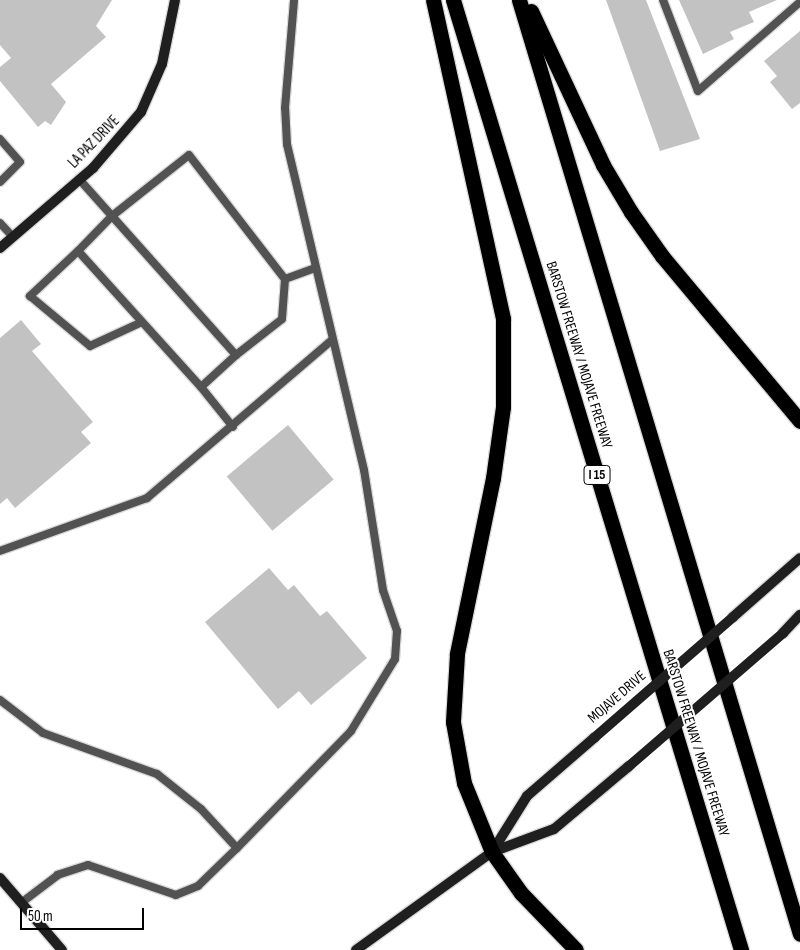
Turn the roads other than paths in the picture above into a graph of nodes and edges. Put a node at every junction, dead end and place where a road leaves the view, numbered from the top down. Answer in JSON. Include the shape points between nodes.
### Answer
{"nodes":[{"id":1,"x":175,"y":0,"type":"edge"},
{"id":2,"x":294,"y":0,"type":"edge"},
{"id":3,"x":433,"y":0,"type":"edge"},
{"id":4,"x":453,"y":0,"type":"edge"},
{"id":5,"x":520,"y":0,"type":"edge"},
{"id":6,"x":525,"y":0,"type":"edge"},
{"id":7,"x":663,"y":0,"type":"edge"},
{"id":8,"x":800,"y":2,"type":"edge"},
{"id":9,"x":0,"y":139,"type":"edge"},
{"id":10,"x":79,"y":179,"type":"junction"},
{"id":11,"x":0,"y":182,"type":"edge"},
{"id":12,"x":112,"y":216,"type":"junction"},
{"id":13,"x":0,"y":223,"type":"edge"},
{"id":14,"x":12,"y":237,"type":"junction"},
{"id":15,"x":0,"y":248,"type":"edge"},
{"id":16,"x":78,"y":251,"type":"junction"},
{"id":17,"x":315,"y":268,"type":"junction"},
{"id":18,"x":285,"y":279,"type":"junction"},
{"id":19,"x":142,"y":322,"type":"junction"},
{"id":20,"x":332,"y":340,"type":"junction"},
{"id":21,"x":236,"y":355,"type":"junction"},
{"id":22,"x":201,"y":387,"type":"junction"},
{"id":23,"x":800,"y":421,"type":"edge"},
{"id":24,"x":233,"y":427,"type":"junction"},
{"id":25,"x":0,"y":550,"type":"edge"},
{"id":26,"x":800,"y":558,"type":"edge"},
{"id":27,"x":800,"y":615,"type":"edge"},
{"id":28,"x":0,"y":700,"type":"edge"},
{"id":29,"x":237,"y":848,"type":"junction"},
{"id":30,"x":492,"y":852,"type":"junction"},
{"id":31,"x":0,"y":878,"type":"edge"},
{"id":32,"x":21,"y":903,"type":"junction"},
{"id":33,"x":800,"y":934,"type":"edge"},
{"id":34,"x":62,"y":950,"type":"edge"},
{"id":35,"x":356,"y":950,"type":"edge"},
{"id":36,"x":576,"y":950,"type":"edge"},
{"id":37,"x":741,"y":950,"type":"edge"}],
"edges":[{"from":1,"to":10,"type":"main road","name":"LA PAZ DRIVE","via":[[162,64],[141,112],[119,142]]},
{"from":2,"to":17,"type":"lane","via":[[285,108],[288,144]]},
{"from":3,"to":30,"type":"highway","via":[[503,319],[503,407],[493,478],[457,654],[453,722],[464,782]]},
{"from":4,"to":37,"type":"highway","name":"BARSTOW FREEWAY / MOJAVE FREEWAY","number":"I 15"},
{"from":5,"to":33,"type":"highway"},
{"from":6,"to":23,"type":"highway","via":[[603,166],[631,212],[662,256]]},
{"from":7,"to":8,"type":"lane","via":[[698,91]]},
{"from":9,"to":11,"type":"lane","via":[[20,162]]},
{"from":10,"to":12,"type":"lane"},
{"from":10,"to":14,"type":"main road","name":"LA PAZ DRIVE"},
{"from":12,"to":16,"type":"lane"},
{"from":12,"to":18,"type":"lane","via":[[189,155]]},
{"from":12,"to":21,"type":"lane"},
{"from":13,"to":14,"type":"lane"},
{"from":14,"to":15,"type":"main road","name":"LA PAZ DRIVE"},
{"from":16,"to":19,"type":"lane"},
{"from":16,"to":19,"type":"lane","via":[[30,296],[90,346]]},
{"from":17,"to":18,"type":"lane"},
{"from":17,"to":20,"type":"lane"},
{"from":18,"to":21,"type":"lane","via":[[282,319]]},
{"from":19,"to":22,"type":"lane"},
{"from":20,"to":24,"type":"lane"},
{"from":20,"to":29,"type":"lane","via":[[364,470],[384,590],[397,631],[395,659],[351,731]]},
{"from":21,"to":22,"type":"lane"},
{"from":22,"to":24,"type":"lane"},
{"from":24,"to":25,"type":"lane","via":[[147,498]]},
{"from":26,"to":30,"type":"main road","name":"MOJAVE DRIVE","bridge":true,"via":[[527,796]]},
{"from":27,"to":30,"type":"main road","name":"MOJAVE DRIVE","bridge":true,"via":[[554,829]]},
{"from":28,"to":29,"type":"lane","via":[[43,733],[157,774],[201,809]]},
{"from":29,"to":32,"type":"lane","via":[[198,886],[176,895],[88,865],[58,875]]},
{"from":30,"to":35,"type":"main road","name":"MOJAVE DRIVE"},
{"from":30,"to":36,"type":"highway","via":[[521,892]]},
{"from":31,"to":32,"type":"main road"},
{"from":32,"to":34,"type":"main road"}]}
